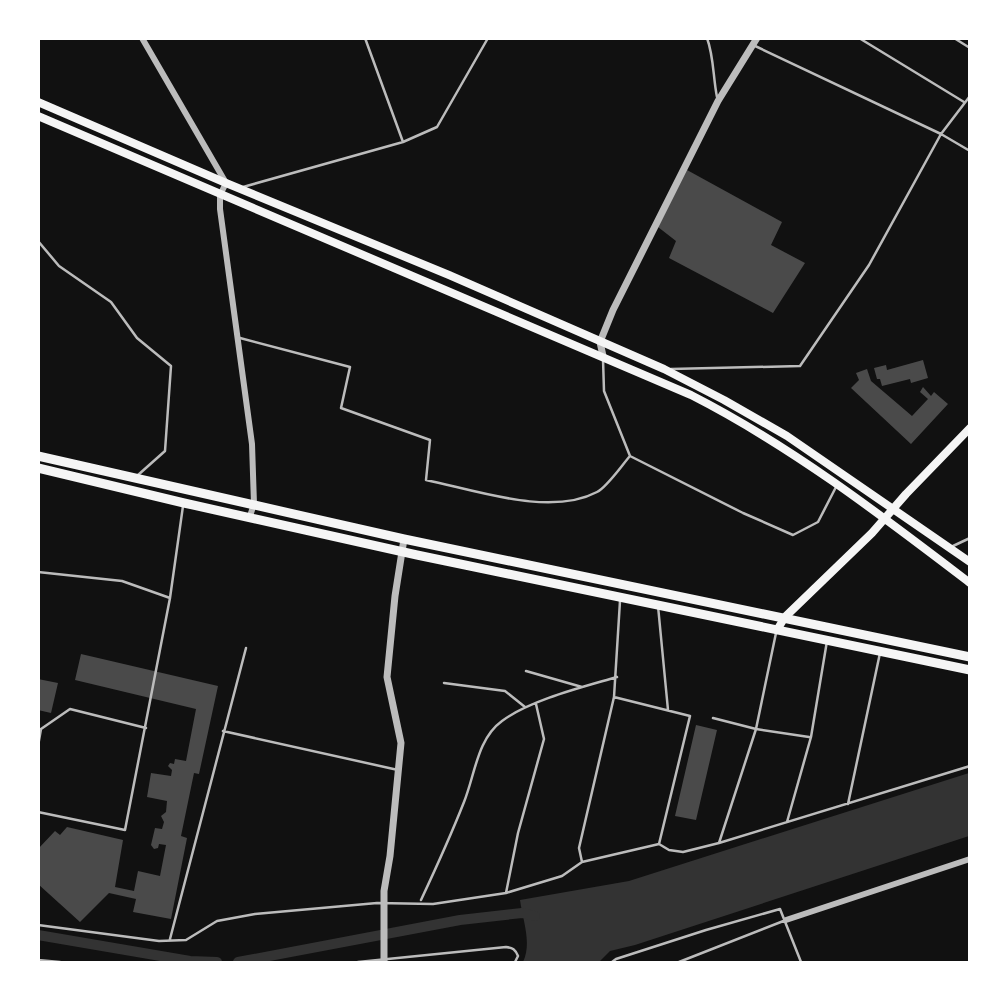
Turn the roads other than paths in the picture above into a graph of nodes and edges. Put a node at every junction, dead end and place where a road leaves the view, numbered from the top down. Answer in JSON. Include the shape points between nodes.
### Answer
{"nodes":[{"id":1,"x":142,"y":38,"type":"edge"},
{"id":2,"x":365,"y":38,"type":"edge"},
{"id":3,"x":488,"y":38,"type":"edge"},
{"id":4,"x":708,"y":38,"type":"edge"},
{"id":5,"x":859,"y":38,"type":"edge"},
{"id":6,"x":954,"y":38,"type":"edge"},
{"id":7,"x":755,"y":42,"type":"edge"},
{"id":8,"x":970,"y":48,"type":"edge"},
{"id":9,"x":970,"y":96,"type":"edge"},
{"id":10,"x":718,"y":101,"type":"junction"},
{"id":11,"x":38,"y":102,"type":"edge"},
{"id":12,"x":965,"y":103,"type":"junction"},
{"id":13,"x":38,"y":116,"type":"edge"},
{"id":14,"x":942,"y":134,"type":"junction"},
{"id":15,"x":403,"y":142,"type":"junction"},
{"id":16,"x":970,"y":151,"type":"edge"},
{"id":17,"x":226,"y":183,"type":"junction"},
{"id":18,"x":240,"y":188,"type":"junction"},
{"id":19,"x":220,"y":195,"type":"junction"},
{"id":20,"x":38,"y":241,"type":"edge"},
{"id":21,"x":378,"y":244,"type":"junction"},
{"id":22,"x":373,"y":259,"type":"junction"},
{"id":23,"x":449,"y":275,"type":"junction"},
{"id":24,"x":443,"y":289,"type":"junction"},
{"id":25,"x":238,"y":337,"type":"junction"},
{"id":26,"x":600,"y":342,"type":"junction"},
{"id":27,"x":603,"y":356,"type":"junction"},
{"id":28,"x":664,"y":369,"type":"junction"},
{"id":29,"x":970,"y":428,"type":"edge"},
{"id":30,"x":38,"y":456,"type":"edge"},
{"id":31,"x":630,"y":456,"type":"junction"},
{"id":32,"x":38,"y":468,"type":"edge"},
{"id":33,"x":136,"y":478,"type":"junction"},
{"id":34,"x":836,"y":486,"type":"junction"},
{"id":35,"x":184,"y":488,"type":"junction"},
{"id":36,"x":184,"y":503,"type":"junction"},
{"id":37,"x":254,"y":504,"type":"junction"},
{"id":38,"x":892,"y":510,"type":"junction"},
{"id":39,"x":250,"y":516,"type":"junction"},
{"id":40,"x":884,"y":519,"type":"junction"},
{"id":41,"x":970,"y":538,"type":"edge"},
{"id":42,"x":404,"y":539,"type":"junction"},
{"id":43,"x":950,"y":547,"type":"junction"},
{"id":44,"x":402,"y":552,"type":"junction"},
{"id":45,"x":970,"y":562,"type":"edge"},
{"id":46,"x":38,"y":572,"type":"edge"},
{"id":47,"x":970,"y":583,"type":"edge"},
{"id":48,"x":621,"y":585,"type":"junction"},
{"id":49,"x":170,"y":597,"type":"junction"},
{"id":50,"x":620,"y":599,"type":"junction"},
{"id":51,"x":658,"y":606,"type":"junction"},
{"id":52,"x":785,"y":617,"type":"junction"},
{"id":53,"x":777,"y":630,"type":"junction"},
{"id":54,"x":827,"y":641,"type":"junction"},
{"id":55,"x":246,"y":648,"type":"dead end"},
{"id":56,"x":880,"y":652,"type":"junction"},
{"id":57,"x":969,"y":656,"type":"edge"},
{"id":58,"x":970,"y":670,"type":"edge"},
{"id":59,"x":526,"y":671,"type":"dead end"},
{"id":60,"x":617,"y":677,"type":"junction"},
{"id":61,"x":444,"y":682,"type":"dead end"},
{"id":62,"x":582,"y":687,"type":"junction"},
{"id":63,"x":614,"y":697,"type":"junction"},
{"id":64,"x":536,"y":704,"type":"junction"},
{"id":65,"x":525,"y":707,"type":"junction"},
{"id":66,"x":668,"y":710,"type":"junction"},
{"id":67,"x":713,"y":718,"type":"dead end"},
{"id":68,"x":146,"y":728,"type":"junction"},
{"id":69,"x":756,"y":729,"type":"junction"},
{"id":70,"x":223,"y":731,"type":"junction"},
{"id":71,"x":811,"y":737,"type":"junction"},
{"id":72,"x":38,"y":746,"type":"edge"},
{"id":73,"x":970,"y":766,"type":"edge"},
{"id":74,"x":398,"y":770,"type":"junction"},
{"id":75,"x":848,"y":804,"type":"junction"},
{"id":76,"x":38,"y":812,"type":"edge"},
{"id":77,"x":787,"y":824,"type":"junction"},
{"id":78,"x":659,"y":844,"type":"junction"},
{"id":79,"x":719,"y":844,"type":"junction"},
{"id":80,"x":970,"y":859,"type":"edge"},
{"id":81,"x":582,"y":862,"type":"junction"},
{"id":82,"x":506,"y":893,"type":"junction"},
{"id":83,"x":420,"y":902,"type":"junction"},
{"id":84,"x":384,"y":906,"type":"junction"},
{"id":85,"x":786,"y":920,"type":"junction"},
{"id":86,"x":38,"y":925,"type":"edge"},
{"id":87,"x":170,"y":941,"type":"junction"},
{"id":88,"x":38,"y":960,"type":"edge"},
{"id":89,"x":60,"y":962,"type":"edge"},
{"id":90,"x":358,"y":962,"type":"edge"},
{"id":91,"x":384,"y":962,"type":"edge"},
{"id":92,"x":515,"y":962,"type":"edge"},
{"id":93,"x":612,"y":962,"type":"edge"},
{"id":94,"x":679,"y":962,"type":"edge"},
{"id":95,"x":801,"y":962,"type":"edge"}],
"edges":[{"from":1,"to":17,"type":"street"},
{"from":2,"to":15,"type":"lane"},
{"from":3,"to":15,"type":"lane","via":[[437,127]]},
{"from":4,"to":10,"type":"lane"},
{"from":5,"to":12,"type":"lane"},
{"from":6,"to":8,"type":"lane"},
{"from":7,"to":10,"type":"street"},
{"from":7,"to":14,"type":"lane"},
{"from":9,"to":12,"type":"lane"},
{"from":10,"to":26,"type":"street"},
{"from":11,"to":17,"type":"main road"},
{"from":12,"to":14,"type":"lane"},
{"from":13,"to":19,"type":"main road"},
{"from":14,"to":16,"type":"lane"},
{"from":14,"to":28,"type":"lane","via":[[869,265],[800,366]]},
{"from":15,"to":18,"type":"lane"},
{"from":17,"to":18,"type":"main road"},
{"from":17,"to":19,"type":"street"},
{"from":18,"to":21,"type":"main road"},
{"from":19,"to":22,"type":"main road"},
{"from":19,"to":25,"type":"street"},
{"from":20,"to":33,"type":"lane","via":[[59,266],[111,302],[137,338],[171,366],[165,451]]},
{"from":21,"to":22,"type":"main road"},
{"from":21,"to":23,"type":"main road"},
{"from":22,"to":24,"type":"main road"},
{"from":23,"to":24,"type":"main road"},
{"from":23,"to":26,"type":"main road"},
{"from":24,"to":27,"type":"main road"},
{"from":25,"to":31,"type":"lane","via":[[350,367],[341,408],[430,440],[426,480],[528,502],[562,503],[598,492]]},
{"from":25,"to":37,"type":"street","via":[[252,443]]},
{"from":26,"to":27,"type":"street"},
{"from":26,"to":28,"type":"main road"},
{"from":27,"to":31,"type":"lane","via":[[604,391]]},
{"from":27,"to":34,"type":"main road","via":[[720,410]]},
{"from":28,"to":38,"type":"main road","via":[[787,436]]},
{"from":29,"to":38,"type":"main road"},
{"from":30,"to":33,"type":"main road"},
{"from":31,"to":34,"type":"lane","via":[[793,534],[818,522]]},
{"from":32,"to":36,"type":"main road"},
{"from":33,"to":35,"type":"main road"},
{"from":34,"to":40,"type":"main road"},
{"from":35,"to":36,"type":"lane"},
{"from":35,"to":37,"type":"main road"},
{"from":36,"to":39,"type":"main road"},
{"from":36,"to":49,"type":"lane"},
{"from":37,"to":39,"type":"street"},
{"from":37,"to":42,"type":"main road"},
{"from":38,"to":40,"type":"main road"},
{"from":38,"to":43,"type":"main road"},
{"from":39,"to":44,"type":"main road"},
{"from":40,"to":47,"type":"main road"},
{"from":40,"to":52,"type":"main road"},
{"from":41,"to":43,"type":"lane"},
{"from":42,"to":44,"type":"street"},
{"from":42,"to":48,"type":"main road"},
{"from":43,"to":45,"type":"main road"},
{"from":44,"to":50,"type":"main road"},
{"from":44,"to":74,"type":"street","via":[[387,677],[401,743]]},
{"from":46,"to":49,"type":"lane","via":[[122,581]]},
{"from":48,"to":50,"type":"lane"},
{"from":48,"to":52,"type":"main road"},
{"from":49,"to":68,"type":"lane"},
{"from":50,"to":51,"type":"main road"},
{"from":50,"to":60,"type":"lane"},
{"from":51,"to":53,"type":"main road"},
{"from":51,"to":66,"type":"lane"},
{"from":52,"to":53,"type":"main road"},
{"from":52,"to":57,"type":"main road"},
{"from":53,"to":54,"type":"main road"},
{"from":53,"to":69,"type":"lane"},
{"from":54,"to":56,"type":"main road"},
{"from":54,"to":71,"type":"lane"},
{"from":55,"to":70,"type":"lane"},
{"from":56,"to":58,"type":"main road"},
{"from":56,"to":75,"type":"lane"},
{"from":59,"to":62,"type":"lane"},
{"from":60,"to":62,"type":"lane"},
{"from":60,"to":63,"type":"lane"},
{"from":61,"to":65,"type":"lane","via":[[505,691]]},
{"from":62,"to":64,"type":"lane"},
{"from":63,"to":66,"type":"lane"},
{"from":63,"to":81,"type":"lane","via":[[579,848]]},
{"from":64,"to":65,"type":"lane"},
{"from":64,"to":82,"type":"lane","via":[[544,739]]},
{"from":65,"to":83,"type":"lane","via":[[500,722],[483,743],[466,799]]},
{"from":66,"to":78,"type":"lane","via":[[690,716]]},
{"from":67,"to":69,"type":"lane"},
{"from":68,"to":72,"type":"lane","via":[[70,709],[41,729]]},
{"from":68,"to":76,"type":"lane","via":[[125,830]]},
{"from":69,"to":71,"type":"lane"},
{"from":69,"to":79,"type":"lane"},
{"from":70,"to":74,"type":"lane"},
{"from":70,"to":87,"type":"lane"},
{"from":71,"to":77,"type":"lane"},
{"from":73,"to":75,"type":"lane"},
{"from":74,"to":84,"type":"street"},
{"from":75,"to":77,"type":"lane"},
{"from":77,"to":79,"type":"lane"},
{"from":78,"to":79,"type":"lane","via":[[683,852]]},
{"from":78,"to":81,"type":"lane"},
{"from":80,"to":85,"type":"street"},
{"from":81,"to":82,"type":"lane","via":[[562,876]]},
{"from":82,"to":83,"type":"lane"},
{"from":83,"to":84,"type":"lane"},
{"from":84,"to":87,"type":"lane","via":[[254,914],[217,921],[186,940]]},
{"from":84,"to":91,"type":"street"},
{"from":85,"to":93,"type":"lane","via":[[780,909]]},
{"from":85,"to":94,"type":"lane"},
{"from":85,"to":95,"type":"lane"},
{"from":86,"to":87,"type":"lane"},
{"from":88,"to":89,"type":"lane"},
{"from":90,"to":91,"type":"lane"},
{"from":91,"to":92,"type":"lane","via":[[506,947],[516,952]]}]}
